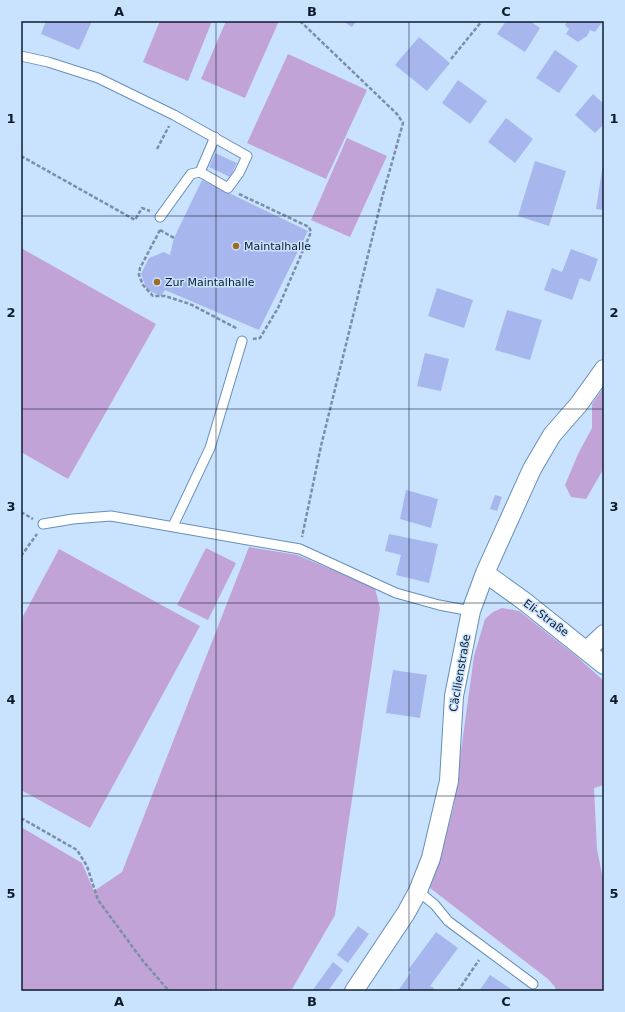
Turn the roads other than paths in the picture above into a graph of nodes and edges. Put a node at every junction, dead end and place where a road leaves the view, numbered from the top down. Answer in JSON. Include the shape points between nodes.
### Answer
{"nodes":[{"id":1,"x":21,"y":56,"type":"edge"},
{"id":2,"x":215,"y":137,"type":"junction"},
{"id":3,"x":200,"y":172,"type":"junction"},
{"id":4,"x":160,"y":217,"type":"dead end"},
{"id":5,"x":242,"y":341,"type":"road end"},
{"id":6,"x":604,"y":369,"type":"edge"},
{"id":7,"x":43,"y":524,"type":"road end"},
{"id":8,"x":173,"y":526,"type":"junction"},
{"id":9,"x":485,"y":574,"type":"junction"},
{"id":10,"x":472,"y":612,"type":"junction"},
{"id":11,"x":604,"y":634,"type":"edge"},
{"id":12,"x":587,"y":650,"type":"junction"},
{"id":13,"x":604,"y":665,"type":"edge"},
{"id":14,"x":418,"y":891,"type":"junction"},
{"id":15,"x":533,"y":984,"type":"dead end"},
{"id":16,"x":354,"y":991,"type":"edge"}],
"edges":[{"from":1,"to":2,"type":"lane","via":[[98,78]]},
{"from":2,"to":3,"type":"lane"},
{"from":2,"to":3,"type":"lane","via":[[248,156],[228,188]]},
{"from":3,"to":4,"type":"lane","via":[[191,174]]},
{"from":5,"to":8,"type":"lane","via":[[210,448]]},
{"from":6,"to":9,"type":"street","name":"Cäcilienstraße","via":[[579,404],[552,434],[535,464]]},
{"from":7,"to":8,"type":"lane","via":[[111,516]]},
{"from":8,"to":10,"type":"lane","via":[[300,549],[396,593]]},
{"from":9,"to":10,"type":"street","name":"Cäcilienstraße"},
{"from":9,"to":12,"type":"street","name":"Eli-Straße"},
{"from":10,"to":14,"type":"street","name":"Cäcilienstraße","via":[[454,696],[448,781],[431,858]]},
{"from":11,"to":12,"type":"street"},
{"from":12,"to":13,"type":"street","name":"Eli-Straße"},
{"from":14,"to":15,"type":"lane","via":[[435,905],[448,921]]},
{"from":14,"to":16,"type":"street","name":"Cäcilienstraße"}]}
